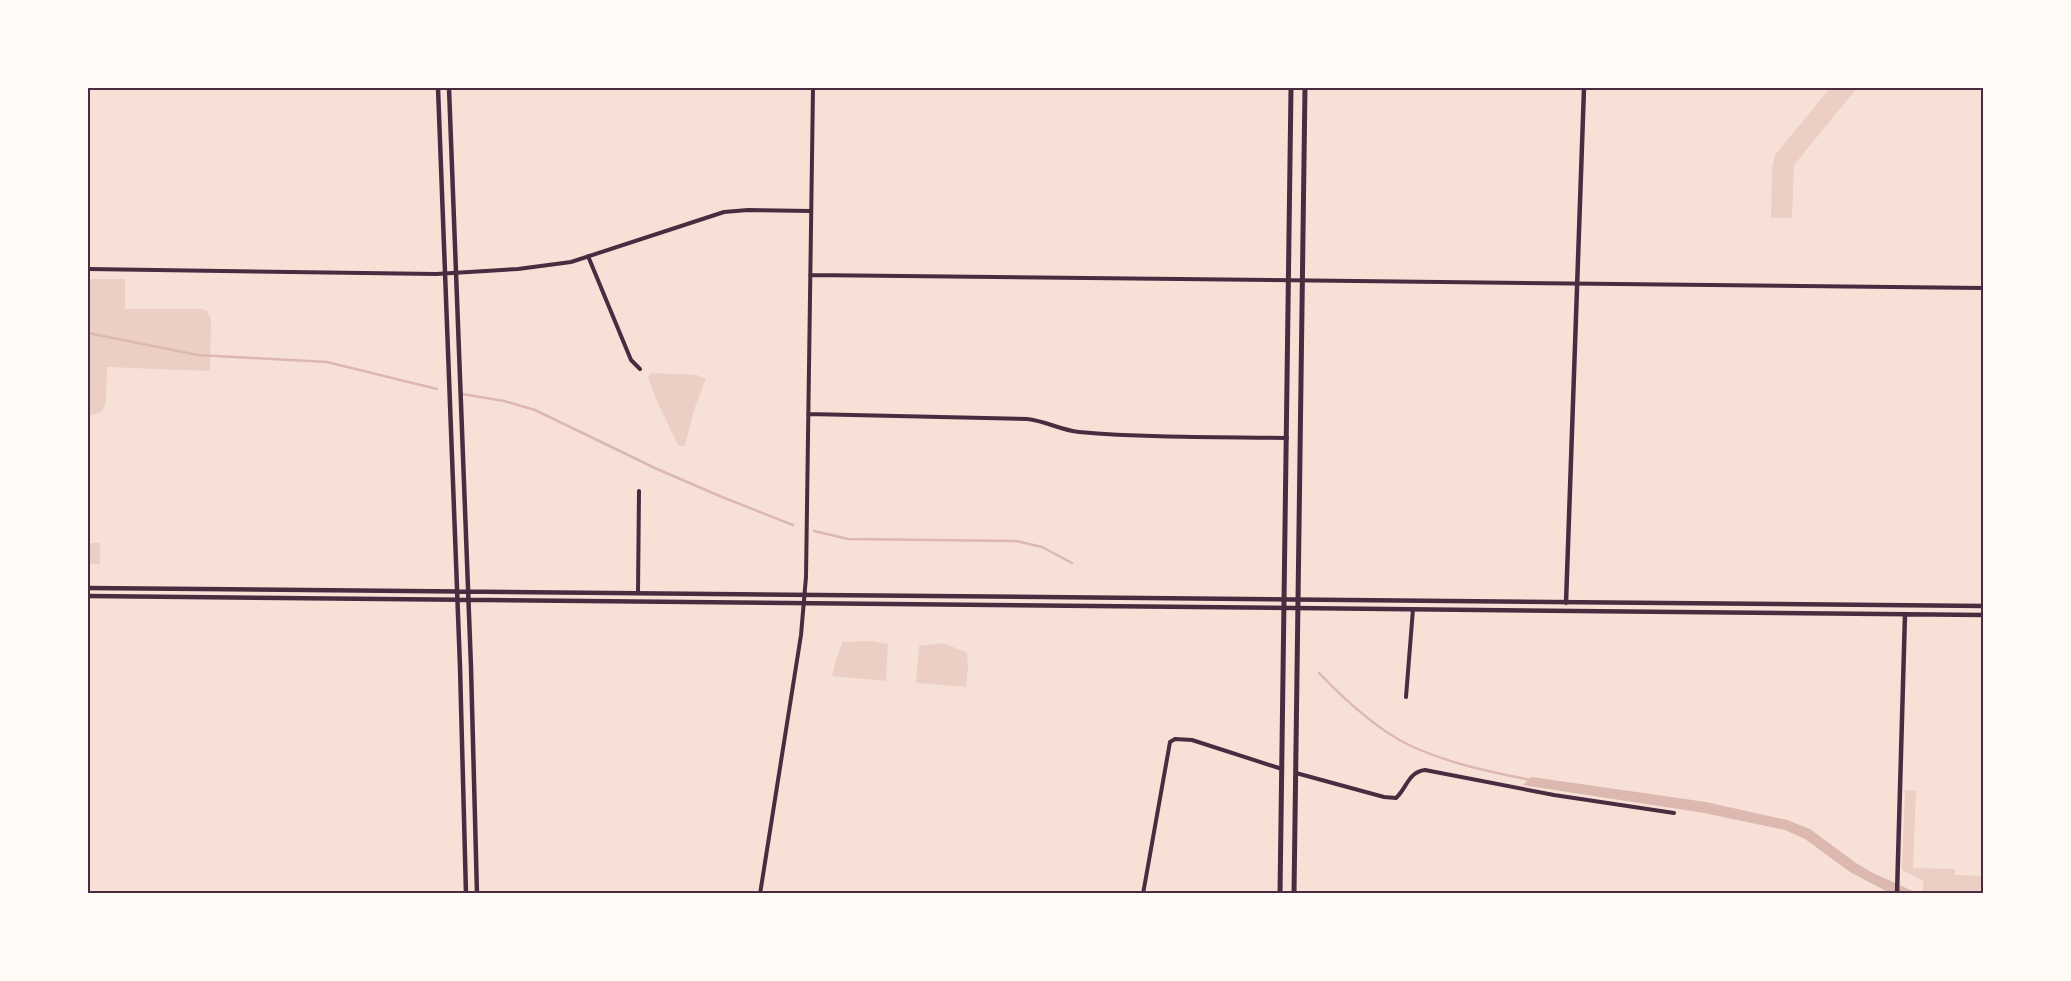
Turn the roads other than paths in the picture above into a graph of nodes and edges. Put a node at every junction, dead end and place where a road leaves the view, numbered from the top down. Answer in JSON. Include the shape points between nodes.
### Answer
{"nodes":[{"id":1,"x":438,"y":88,"type":"edge"},
{"id":2,"x":449,"y":88,"type":"edge"},
{"id":3,"x":813,"y":88,"type":"edge"},
{"id":4,"x":1291,"y":88,"type":"edge"},
{"id":5,"x":1305,"y":88,"type":"edge"},
{"id":6,"x":1584,"y":88,"type":"edge"},
{"id":7,"x":811,"y":211,"type":"junction"},
{"id":8,"x":588,"y":256,"type":"junction"},
{"id":9,"x":88,"y":269,"type":"edge"},
{"id":10,"x":455,"y":272,"type":"junction"},
{"id":11,"x":444,"y":273,"type":"junction"},
{"id":12,"x":810,"y":275,"type":"junction"},
{"id":13,"x":1289,"y":281,"type":"junction"},
{"id":14,"x":1302,"y":281,"type":"junction"},
{"id":15,"x":1577,"y":284,"type":"junction"},
{"id":16,"x":1984,"y":288,"type":"edge"},
{"id":17,"x":640,"y":369,"type":"dead end"},
{"id":18,"x":808,"y":414,"type":"junction"},
{"id":19,"x":1287,"y":438,"type":"junction"},
{"id":20,"x":639,"y":491,"type":"dead end"},
{"id":21,"x":88,"y":588,"type":"edge"},
{"id":22,"x":457,"y":592,"type":"junction"},
{"id":23,"x":468,"y":592,"type":"junction"},
{"id":24,"x":638,"y":593,"type":"junction"},
{"id":25,"x":805,"y":594,"type":"junction"},
{"id":26,"x":88,"y":596,"type":"edge"},
{"id":27,"x":457,"y":599,"type":"junction"},
{"id":28,"x":1285,"y":599,"type":"junction"},
{"id":29,"x":1298,"y":599,"type":"junction"},
{"id":30,"x":468,"y":600,"type":"junction"},
{"id":31,"x":804,"y":602,"type":"junction"},
{"id":32,"x":1566,"y":602,"type":"junction"},
{"id":33,"x":1984,"y":606,"type":"edge"},
{"id":34,"x":1285,"y":607,"type":"junction"},
{"id":35,"x":1298,"y":607,"type":"junction"},
{"id":36,"x":1413,"y":608,"type":"junction"},
{"id":37,"x":1566,"y":610,"type":"junction"},
{"id":38,"x":1906,"y":614,"type":"junction"},
{"id":39,"x":1984,"y":615,"type":"edge"},
{"id":40,"x":1406,"y":698,"type":"dead end"},
{"id":41,"x":1282,"y":769,"type":"junction"},
{"id":42,"x":1296,"y":773,"type":"junction"},
{"id":43,"x":1674,"y":813,"type":"dead end"},
{"id":44,"x":466,"y":894,"type":"edge"},
{"id":45,"x":477,"y":894,"type":"edge"},
{"id":46,"x":760,"y":894,"type":"edge"},
{"id":47,"x":1143,"y":894,"type":"edge"},
{"id":48,"x":1280,"y":894,"type":"edge"},
{"id":49,"x":1294,"y":894,"type":"edge"},
{"id":50,"x":1897,"y":894,"type":"edge"}],
"edges":[{"from":1,"to":11,"type":"street"},
{"from":2,"to":10,"type":"street"},
{"from":3,"to":7,"type":"street"},
{"from":4,"to":13,"type":"main road"},
{"from":5,"to":14,"type":"main road"},
{"from":6,"to":15,"type":"street"},
{"from":7,"to":8,"type":"street","via":[[724,212]]},
{"from":7,"to":12,"type":"street"},
{"from":8,"to":10,"type":"street","via":[[548,266]]},
{"from":8,"to":17,"type":"street","via":[[631,360]]},
{"from":9,"to":11,"type":"street"},
{"from":10,"to":11,"type":"street"},
{"from":10,"to":23,"type":"street"},
{"from":11,"to":22,"type":"street"},
{"from":12,"to":13,"type":"street"},
{"from":12,"to":18,"type":"street"},
{"from":13,"to":14,"type":"street"},
{"from":13,"to":19,"type":"main road"},
{"from":14,"to":15,"type":"street"},
{"from":14,"to":29,"type":"main road"},
{"from":15,"to":16,"type":"street"},
{"from":15,"to":32,"type":"street"},
{"from":18,"to":19,"type":"street","via":[[1027,419],[1078,432]]},
{"from":18,"to":25,"type":"street"},
{"from":19,"to":28,"type":"main road"},
{"from":20,"to":24,"type":"street"},
{"from":21,"to":22,"type":"street"},
{"from":22,"to":23,"type":"street"},
{"from":22,"to":27,"type":"street"},
{"from":23,"to":24,"type":"street"},
{"from":23,"to":30,"type":"street"},
{"from":24,"to":25,"type":"street"},
{"from":25,"to":28,"type":"street"},
{"from":25,"to":31,"type":"street"},
{"from":26,"to":27,"type":"street"},
{"from":27,"to":30,"type":"street"},
{"from":27,"to":44,"type":"street"},
{"from":28,"to":29,"type":"street"},
{"from":28,"to":34,"type":"main road"},
{"from":29,"to":32,"type":"street"},
{"from":29,"to":35,"type":"main road"},
{"from":30,"to":31,"type":"street"},
{"from":30,"to":45,"type":"street"},
{"from":31,"to":34,"type":"street"},
{"from":31,"to":46,"type":"street"},
{"from":32,"to":33,"type":"street"},
{"from":32,"to":37,"type":"street"},
{"from":34,"to":35,"type":"street"},
{"from":34,"to":41,"type":"main road"},
{"from":35,"to":36,"type":"street"},
{"from":35,"to":42,"type":"main road"},
{"from":36,"to":37,"type":"street"},
{"from":36,"to":40,"type":"street"},
{"from":37,"to":38,"type":"street"},
{"from":38,"to":39,"type":"street"},
{"from":38,"to":50,"type":"street"},
{"from":41,"to":47,"type":"street","via":[[1192,740],[1175,739],[1170,742]]},
{"from":41,"to":48,"type":"main road"},
{"from":42,"to":43,"type":"street","via":[[1396,798],[1411,776],[1425,770],[1554,795]]},
{"from":42,"to":49,"type":"main road"}]}
